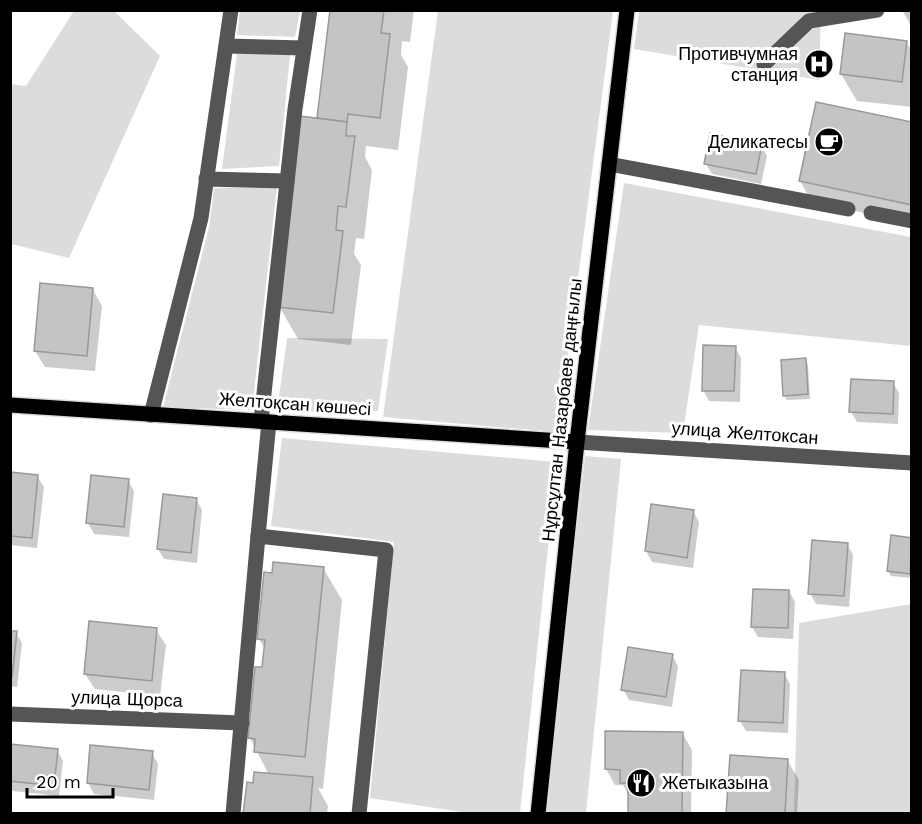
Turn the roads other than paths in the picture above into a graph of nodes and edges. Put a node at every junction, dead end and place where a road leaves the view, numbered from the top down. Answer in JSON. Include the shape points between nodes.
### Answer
{"nodes":[{"id":1,"x":231,"y":10,"type":"edge"},
{"id":2,"x":310,"y":10,"type":"edge"},
{"id":3,"x":627,"y":10,"type":"edge"},
{"id":4,"x":877,"y":10,"type":"edge"},
{"id":5,"x":226,"y":46,"type":"junction"},
{"id":6,"x":304,"y":48,"type":"junction"},
{"id":7,"x":764,"y":64,"type":"dead end"},
{"id":8,"x":609,"y":164,"type":"junction"},
{"id":9,"x":206,"y":179,"type":"junction"},
{"id":10,"x":287,"y":181,"type":"junction"},
{"id":11,"x":848,"y":208,"type":"dead end"},
{"id":12,"x":871,"y":213,"type":"dead end"},
{"id":13,"x":912,"y":221,"type":"edge"},
{"id":14,"x":10,"y":405,"type":"edge"},
{"id":15,"x":151,"y":414,"type":"junction"},
{"id":16,"x":265,"y":422,"type":"junction"},
{"id":17,"x":577,"y":442,"type":"junction"},
{"id":18,"x":912,"y":464,"type":"edge"},
{"id":19,"x":258,"y":536,"type":"junction"},
{"id":20,"x":10,"y":714,"type":"edge"},
{"id":21,"x":242,"y":723,"type":"junction"},
{"id":22,"x":233,"y":813,"type":"edge"},
{"id":23,"x":359,"y":813,"type":"edge"},
{"id":24,"x":538,"y":813,"type":"edge"}],
"edges":[{"from":1,"to":5,"type":"street"},
{"from":2,"to":6,"type":"street"},
{"from":3,"to":8,"type":"main road","name":"Нұрсұлтан Назарбаев даңғылы"},
{"from":4,"to":7,"type":"street","via":[[809,21]]},
{"from":5,"to":6,"type":"street"},
{"from":5,"to":9,"type":"street"},
{"from":6,"to":10,"type":"street"},
{"from":8,"to":11,"type":"street"},
{"from":8,"to":17,"type":"main road","name":"Нұрсұлтан Назарбаев даңғылы"},
{"from":9,"to":10,"type":"street"},
{"from":9,"to":15,"type":"street","via":[[201,218]]},
{"from":10,"to":16,"type":"street"},
{"from":12,"to":13,"type":"street"},
{"from":14,"to":15,"type":"main road","name":"Желтоқсан көшесі"},
{"from":15,"to":16,"type":"main road","name":"Желтоқсан көшесі"},
{"from":16,"to":17,"type":"main road","name":"Желтоқсан көшесі"},
{"from":16,"to":19,"type":"street"},
{"from":17,"to":18,"type":"street","name":"улица Желтоксан"},
{"from":17,"to":24,"type":"main road","name":"Нұрсұлтан Назарбаев даңғылы"},
{"from":19,"to":21,"type":"street"},
{"from":19,"to":23,"type":"street","via":[[386,550]]},
{"from":20,"to":21,"type":"street","name":"улица Щорса"},
{"from":21,"to":22,"type":"street"}]}
